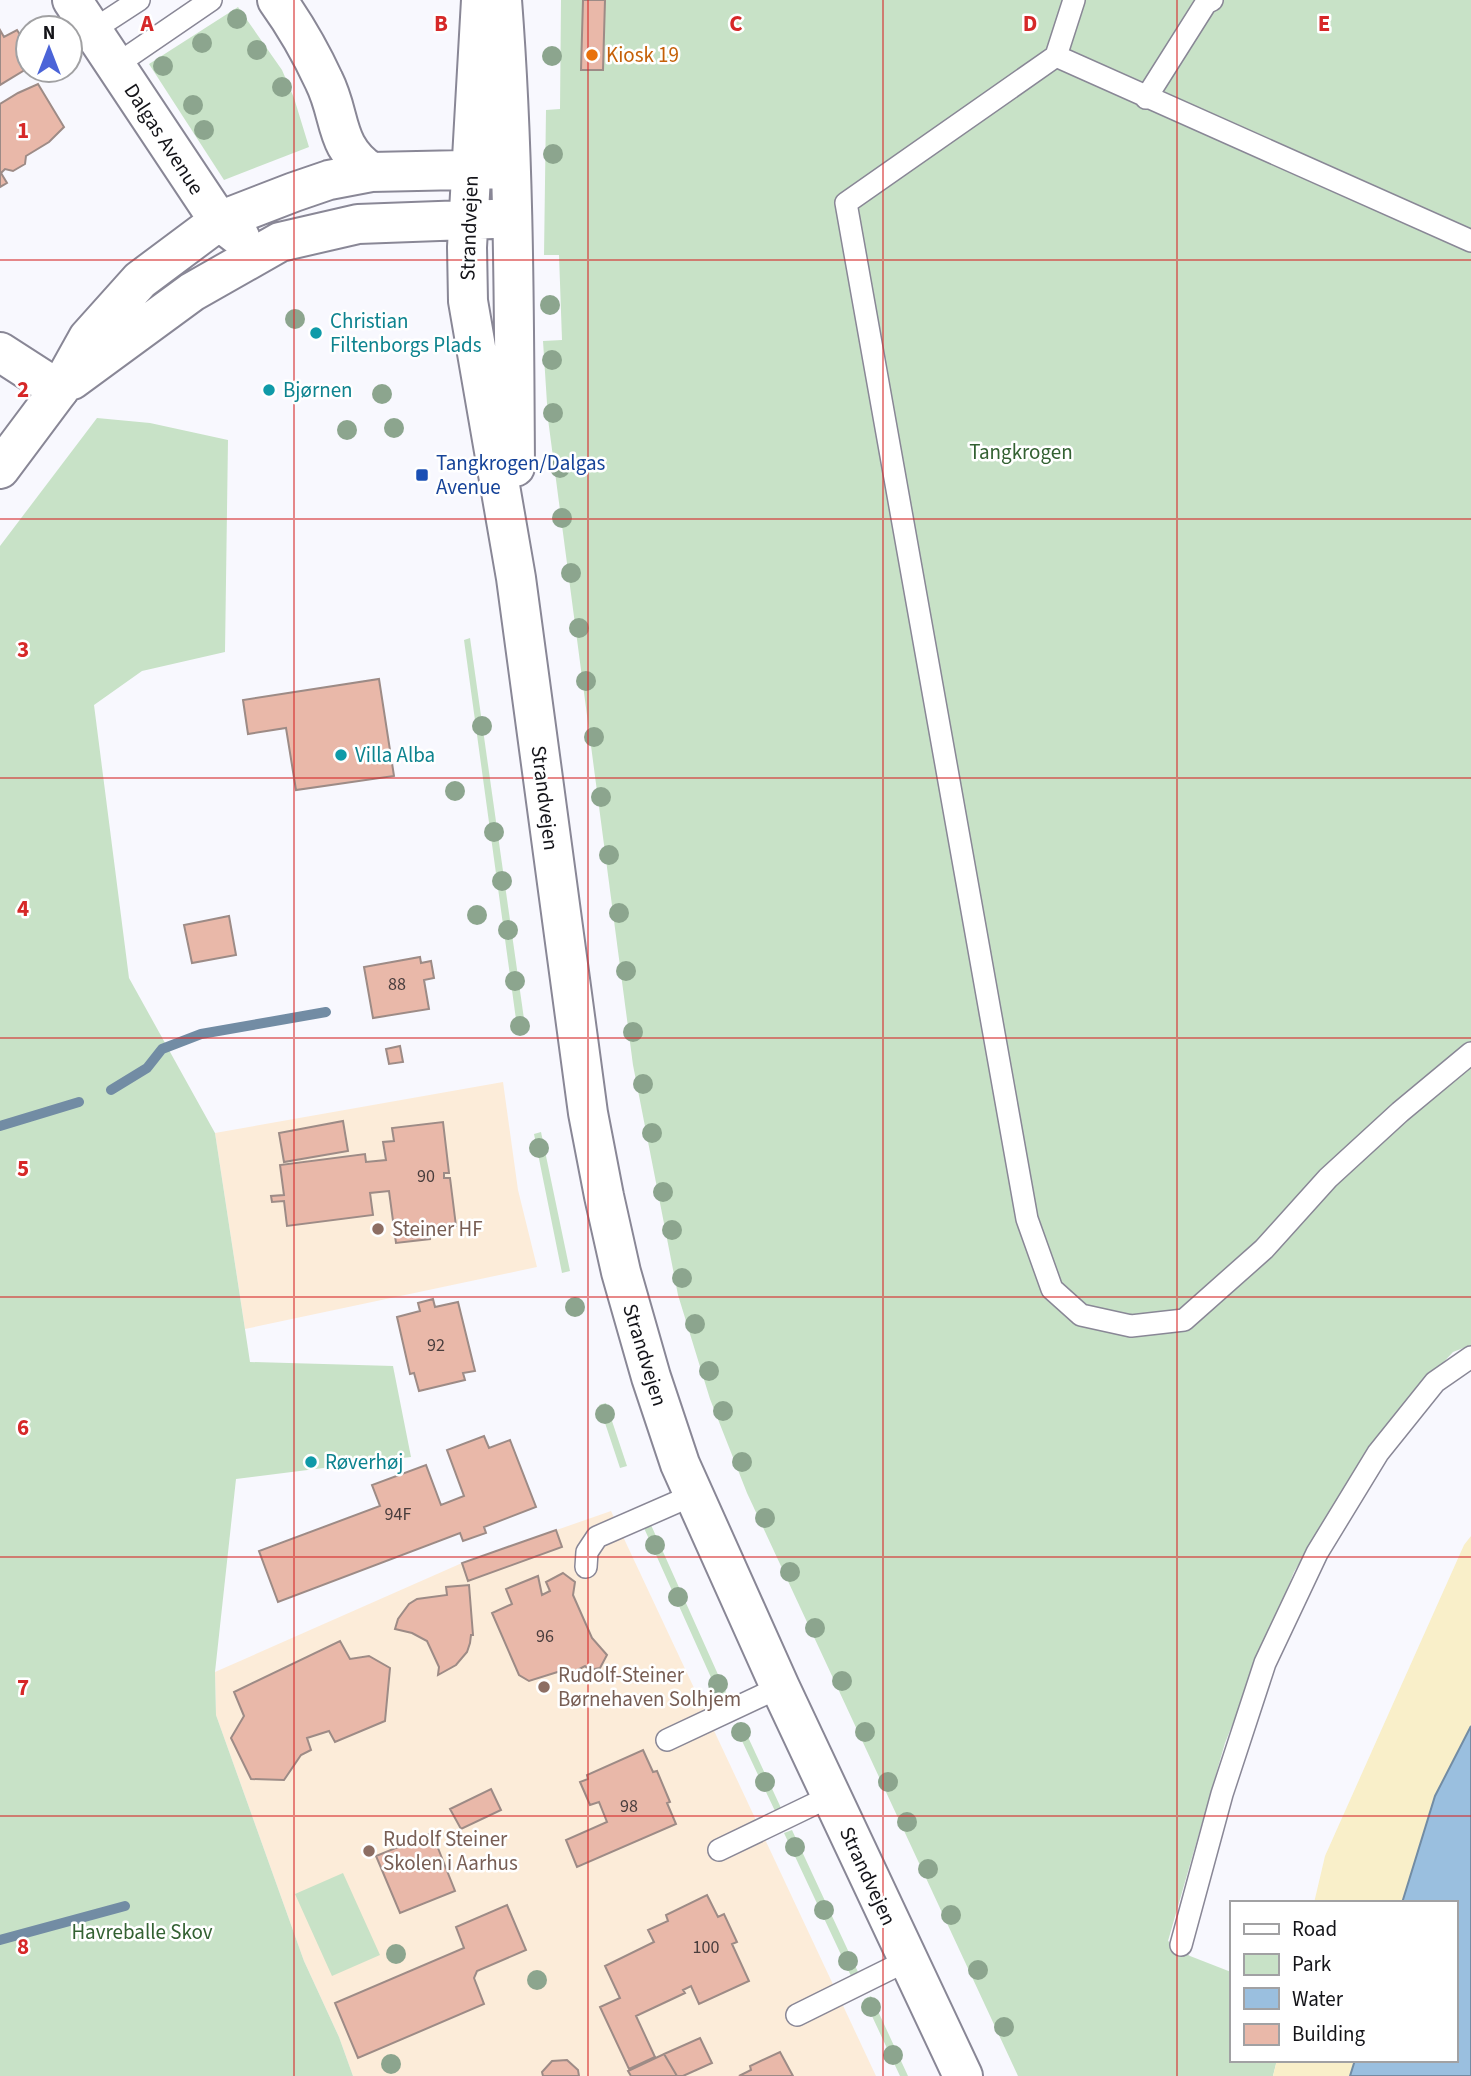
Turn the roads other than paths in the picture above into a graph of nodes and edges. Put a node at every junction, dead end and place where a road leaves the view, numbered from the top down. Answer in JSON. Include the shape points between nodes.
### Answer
{"nodes":[{"id":1,"x":139,"y":0,"type":"edge"},
{"id":2,"x":211,"y":0,"type":"edge"},
{"id":3,"x":277,"y":0,"type":"edge"},
{"id":4,"x":481,"y":0,"type":"edge"},
{"id":5,"x":502,"y":0,"type":"edge"},
{"id":6,"x":1073,"y":0,"type":"edge"},
{"id":7,"x":1212,"y":0,"type":"edge"},
{"id":8,"x":84,"y":15,"type":"edge"},
{"id":9,"x":84,"y":17,"type":"edge"},
{"id":10,"x":1056,"y":56,"type":"junction"},
{"id":11,"x":116,"y":65,"type":"junction"},
{"id":12,"x":1146,"y":97,"type":"junction"},
{"id":13,"x":471,"y":169,"type":"junction"},
{"id":14,"x":510,"y":169,"type":"junction"},
{"id":15,"x":371,"y":172,"type":"junction"},
{"id":16,"x":512,"y":219,"type":"junction"},
{"id":17,"x":468,"y":220,"type":"junction"},
{"id":18,"x":219,"y":221,"type":"junction"},
{"id":19,"x":1471,"y":240,"type":"edge"},
{"id":20,"x":280,"y":242,"type":"junction"},
{"id":21,"x":0,"y":352,"type":"edge"},
{"id":22,"x":59,"y":390,"type":"junction"},
{"id":23,"x":0,"y":468,"type":"edge"},
{"id":24,"x":516,"y":578,"type":"junction"},
{"id":25,"x":1471,"y":1053,"type":"edge"},
{"id":26,"x":1471,"y":1357,"type":"edge"},
{"id":27,"x":692,"y":1495,"type":"junction"},
{"id":28,"x":586,"y":1567,"type":"dead end"},
{"id":29,"x":780,"y":1688,"type":"junction"},
{"id":30,"x":667,"y":1740,"type":"dead end"},
{"id":31,"x":831,"y":1796,"type":"junction"},
{"id":32,"x":719,"y":1850,"type":"dead end"},
{"id":33,"x":1181,"y":1945,"type":"dead end"},
{"id":34,"x":908,"y":1960,"type":"junction"},
{"id":35,"x":797,"y":2015,"type":"dead end"},
{"id":36,"x":963,"y":2076,"type":"edge"}],
"edges":[{"from":1,"to":8,"type":"lane"},
{"from":2,"to":11,"type":"lane"},
{"from":3,"to":15,"type":"street","via":[[326,84],[349,153]]},
{"from":4,"to":13,"type":"street","name":"Strandvejen"},
{"from":5,"to":14,"type":"street","name":"Strandvejen"},
{"from":6,"to":10,"type":"lane"},
{"from":7,"to":12,"type":"lane"},
{"from":9,"to":11,"type":"street","name":"Dalgas Avenue"},
{"from":10,"to":12,"type":"lane"},
{"from":10,"to":25,"type":"lane","via":[[846,203],[1027,1219],[1052,1289],[1081,1315],[1132,1326],[1184,1320],[1264,1249],[1328,1178]]},
{"from":11,"to":18,"type":"street","name":"Dalgas Avenue"},
{"from":12,"to":19,"type":"lane"},
{"from":13,"to":14,"type":"street"},
{"from":13,"to":15,"type":"street"},
{"from":13,"to":17,"type":"street","name":"Strandvejen"},
{"from":14,"to":16,"type":"street","name":"Strandvejen"},
{"from":15,"to":18,"type":"street","via":[[330,180]]},
{"from":16,"to":17,"type":"street"},
{"from":16,"to":24,"type":"street","name":"Strandvejen"},
{"from":17,"to":20,"type":"street","via":[[358,224]]},
{"from":17,"to":24,"type":"street","name":"Strandvejen","via":[[468,301]]},
{"from":18,"to":20,"type":"street","name":"Dalgas Avenue","via":[[239,237]]},
{"from":18,"to":22,"type":"street","via":[[140,280],[88,338]]},
{"from":20,"to":22,"type":"street","via":[[191,292]]},
{"from":21,"to":22,"type":"street"},
{"from":22,"to":23,"type":"street"},
{"from":24,"to":27,"type":"street","name":"Strandvejen","via":[[577,1040],[604,1196],[651,1377]]},
{"from":26,"to":33,"type":"lane","via":[[1435,1382],[1378,1452],[1317,1553],[1265,1663],[1222,1794]]},
{"from":27,"to":28,"type":"lane","via":[[597,1537],[587,1552]]},
{"from":27,"to":29,"type":"street","name":"Strandvejen"},
{"from":29,"to":30,"type":"lane"},
{"from":29,"to":31,"type":"street","name":"Strandvejen"},
{"from":31,"to":32,"type":"lane"},
{"from":31,"to":34,"type":"street","name":"Strandvejen"},
{"from":34,"to":35,"type":"lane"},
{"from":34,"to":36,"type":"street","name":"Strandvejen"}]}
